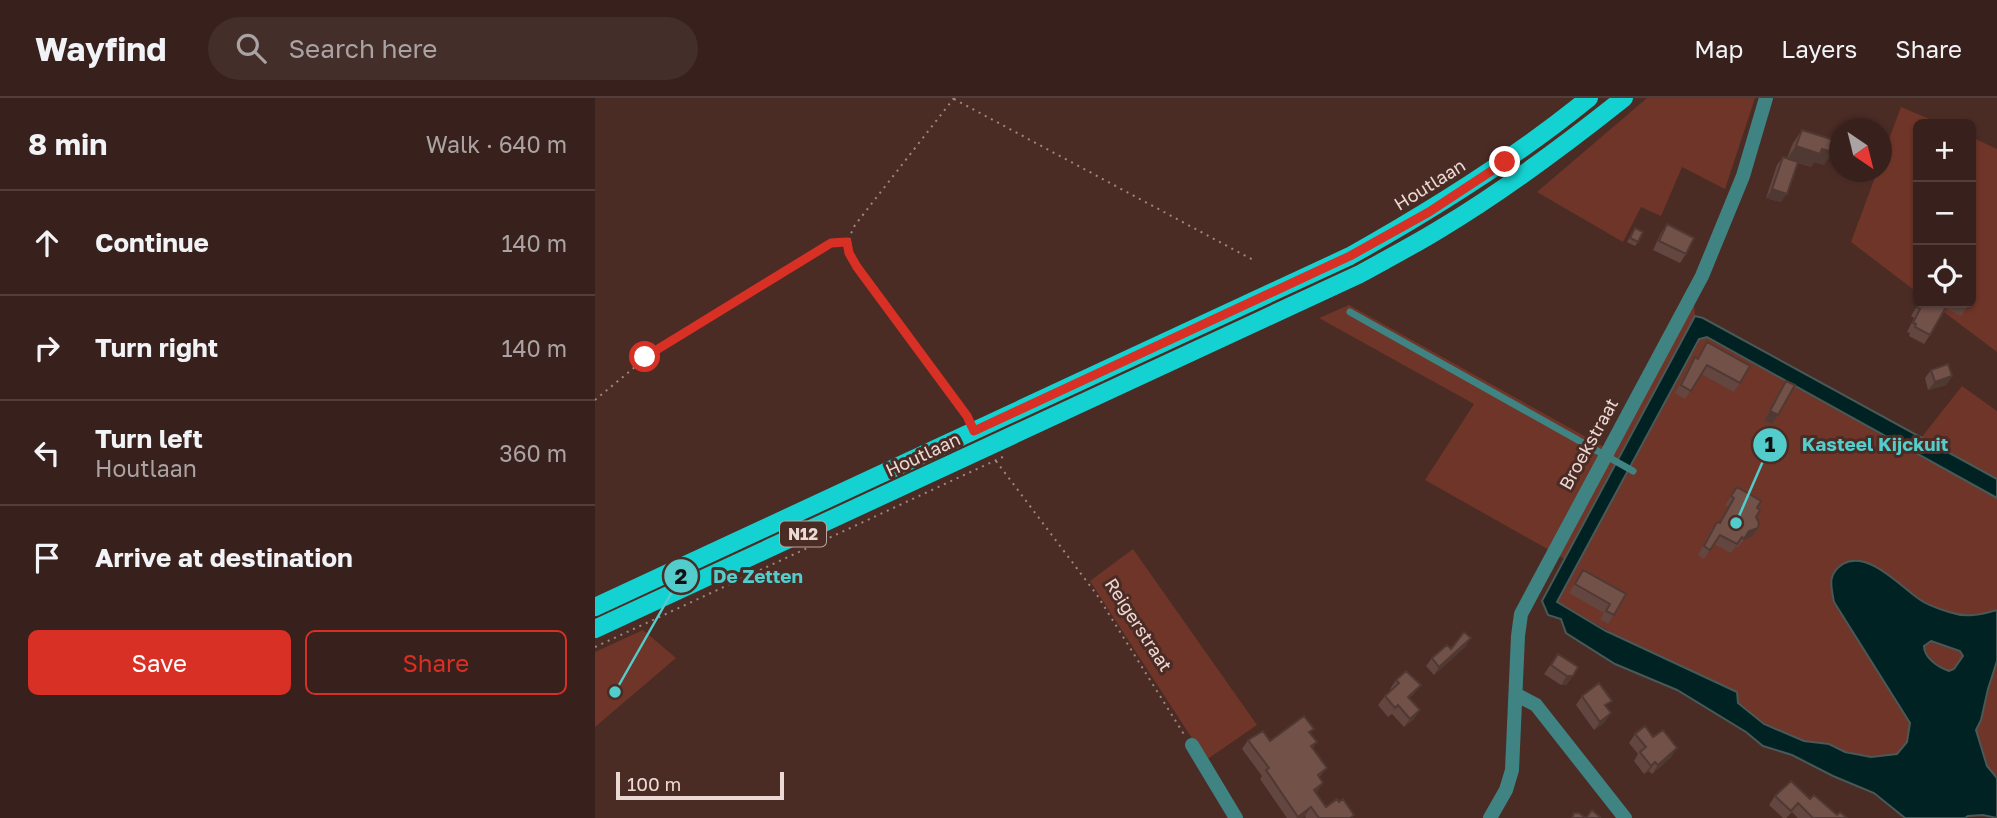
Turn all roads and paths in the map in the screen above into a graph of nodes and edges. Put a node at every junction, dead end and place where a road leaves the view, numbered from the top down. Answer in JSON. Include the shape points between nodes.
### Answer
{"nodes":[{"id":1,"x":954,"y":98,"type":"edge"},
{"id":2,"x":1589,"y":98,"type":"edge"},
{"id":3,"x":1624,"y":98,"type":"edge"},
{"id":4,"x":1766,"y":98,"type":"edge"},
{"id":5,"x":847,"y":242,"type":"junction"},
{"id":6,"x":1255,"y":261,"type":"dead end"},
{"id":7,"x":1350,"y":312,"type":"dead end"},
{"id":8,"x":595,"y":400,"type":"edge"},
{"id":9,"x":974,"y":431,"type":"junction"},
{"id":10,"x":1609,"y":458,"type":"junction"},
{"id":11,"x":1633,"y":471,"type":"dead end"},
{"id":12,"x":595,"y":607,"type":"edge"},
{"id":13,"x":595,"y":629,"type":"edge"},
{"id":14,"x":595,"y":647,"type":"edge"},
{"id":15,"x":1517,"y":695,"type":"junction"},
{"id":16,"x":1192,"y":745,"type":"joint"},
{"id":17,"x":1236,"y":818,"type":"edge"},
{"id":18,"x":1490,"y":818,"type":"edge"},
{"id":19,"x":1625,"y":818,"type":"edge"}],
"edges":[{"from":1,"to":5,"type":"path","via":[[855,225]]},
{"from":1,"to":6,"type":"path"},
{"from":2,"to":9,"type":"main road","name":"Houtlaan","number":"N12","via":[[1505,162],[1350,256]]},
{"from":3,"to":13,"type":"main road","name":"Houtlaan","number":"N12","via":[[1516,180],[1440,230],[1360,274]]},
{"from":4,"to":10,"type":"street","name":"Broekstraat","via":[[1743,176],[1702,276]]},
{"from":5,"to":8,"type":"path","via":[[831,243],[659,347]]},
{"from":5,"to":9,"type":"path","via":[[857,267]]},
{"from":7,"to":10,"type":"lane"},
{"from":9,"to":12,"type":"main road","name":"Houtlaan","number":"N12"},
{"from":10,"to":11,"type":"lane"},
{"from":10,"to":15,"type":"street","name":"Broekstraat","via":[[1521,614]]},
{"from":14,"to":16,"type":"path","name":"Reigerstraat","via":[[996,461],[1097,595]]},
{"from":15,"to":18,"type":"street","name":"Broekstraat","via":[[1512,770]]},
{"from":15,"to":19,"type":"street","via":[[1536,705]]},
{"from":16,"to":17,"type":"street"}]}
